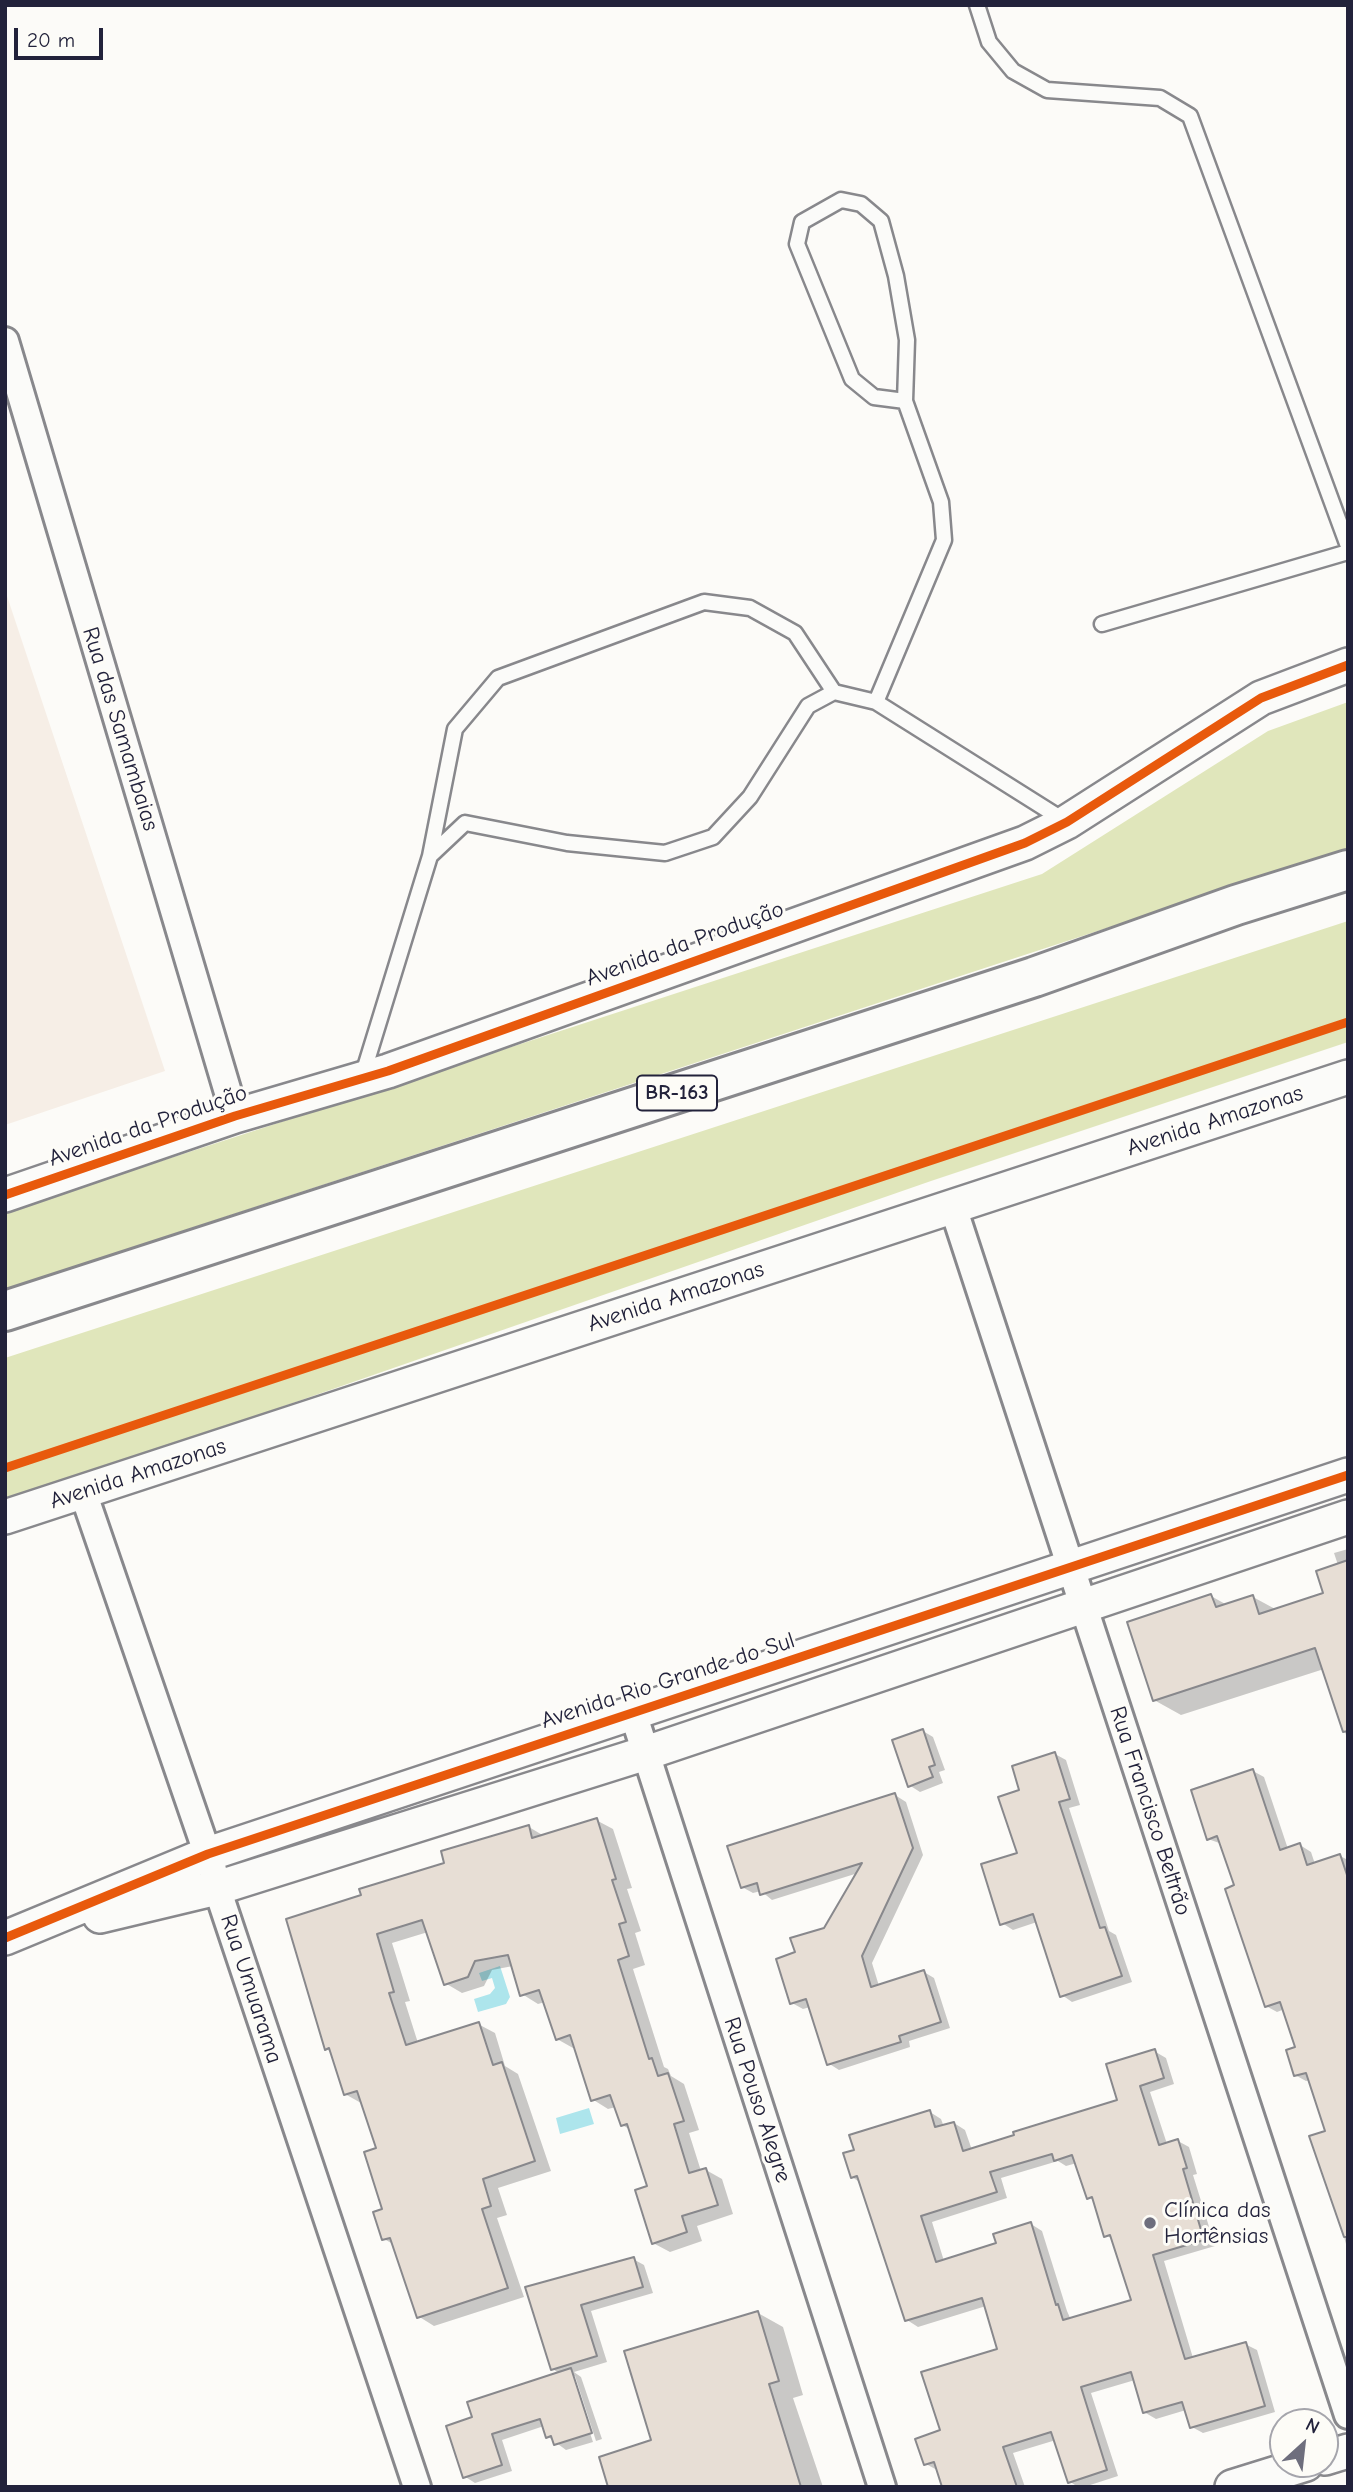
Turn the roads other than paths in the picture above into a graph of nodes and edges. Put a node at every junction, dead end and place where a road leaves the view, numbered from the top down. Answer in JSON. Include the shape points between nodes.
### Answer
{"nodes":[{"id":1,"x":977,"y":5,"type":"edge"},
{"id":2,"x":5,"y":341,"type":"edge"},
{"id":3,"x":905,"y":401,"type":"junction"},
{"id":4,"x":1348,"y":546,"type":"edge"},
{"id":5,"x":1348,"y":552,"type":"edge"},
{"id":6,"x":1102,"y":624,"type":"dead end"},
{"id":7,"x":1348,"y":665,"type":"edge"},
{"id":8,"x":834,"y":692,"type":"junction"},
{"id":9,"x":876,"y":702,"type":"junction"},
{"id":10,"x":1066,"y":822,"type":"junction"},
{"id":11,"x":430,"y":856,"type":"junction"},
{"id":12,"x":1348,"y":870,"type":"edge"},
{"id":13,"x":1348,"y":1077,"type":"edge"},
{"id":14,"x":361,"y":1079,"type":"junction"},
{"id":15,"x":235,"y":1116,"type":"junction"},
{"id":16,"x":5,"y":1195,"type":"edge"},
{"id":17,"x":953,"y":1207,"type":"junction"},
{"id":18,"x":5,"y":1311,"type":"edge"},
{"id":19,"x":1348,"y":1475,"type":"edge"},
{"id":20,"x":83,"y":1492,"type":"junction"},
{"id":21,"x":5,"y":1517,"type":"edge"},
{"id":22,"x":1348,"y":1517,"type":"edge"},
{"id":23,"x":1070,"y":1567,"type":"junction"},
{"id":24,"x":1083,"y":1606,"type":"junction"},
{"id":25,"x":633,"y":1713,"type":"junction"},
{"id":26,"x":646,"y":1752,"type":"junction"},
{"id":27,"x":208,"y":1854,"type":"junction"},
{"id":28,"x":217,"y":1888,"type":"junction"},
{"id":29,"x":5,"y":1939,"type":"edge"},
{"id":30,"x":1348,"y":2415,"type":"edge"},
{"id":31,"x":1269,"y":2476,"type":"edge"},
{"id":32,"x":417,"y":2487,"type":"edge"},
{"id":33,"x":882,"y":2487,"type":"edge"},
{"id":34,"x":1232,"y":2487,"type":"edge"}],
"edges":[{"from":1,"to":4,"type":"lane","via":[[989,42],[1013,71],[1047,90],[1160,98],[1190,116]]},
{"from":2,"to":15,"type":"street","name":"Rua das Samambaias"},
{"from":3,"to":3,"type":"lane","via":[[907,340],[881,221],[861,204],[841,200],[802,222],[797,244],[852,379],[874,397]]},
{"from":3,"to":9,"type":"lane","via":[[941,502],[944,540]]},
{"from":5,"to":6,"type":"lane"},
{"from":7,"to":10,"type":"street","name":"Avenida da Produção","via":[[1261,698]]},
{"from":8,"to":9,"type":"lane"},
{"from":8,"to":11,"type":"lane","via":[[808,706],[750,797],[713,837],[665,853],[567,844],[465,823]]},
{"from":8,"to":11,"type":"lane","via":[[795,633],[750,608],[704,602],[498,678],[455,729]]},
{"from":9,"to":10,"type":"lane"},
{"from":10,"to":14,"type":"street","name":"Avenida da Produção","via":[[1025,844]]},
{"from":11,"to":14,"type":"lane"},
{"from":12,"to":18,"type":"highway","number":"BR-163","via":[[1034,977]]},
{"from":13,"to":17,"type":"street","name":"Avenida Amazonas"},
{"from":14,"to":15,"type":"street","name":"Avenida da Produção"},
{"from":15,"to":16,"type":"street","name":"Avenida da Produção"},
{"from":17,"to":20,"type":"street","name":"Avenida Amazonas"},
{"from":17,"to":23,"type":"street","name":"Rua Francisco Beltrão"},
{"from":19,"to":23,"type":"street","name":"Avenida Rio Grande do Sul"},
{"from":20,"to":21,"type":"street","name":"Avenida Amazonas"},
{"from":20,"to":27,"type":"street","name":"Rua Umuarama"},
{"from":22,"to":24,"type":"street","name":"Avenida Rio Grande do Sul"},
{"from":23,"to":24,"type":"street","name":"Rua Francisco Beltrão"},
{"from":23,"to":25,"type":"street","name":"Avenida Rio Grande do Sul"},
{"from":24,"to":26,"type":"street","name":"Avenida Rio Grande do Sul"},
{"from":24,"to":30,"type":"street","name":"Rua Francisco Beltrão"},
{"from":25,"to":26,"type":"street","name":"Rua Pouso Alegre"},
{"from":25,"to":27,"type":"street","name":"Avenida Rio Grande do Sul"},
{"from":26,"to":28,"type":"street","name":"Avenida Rio Grande do Sul"},
{"from":26,"to":33,"type":"street","name":"Rua Pouso Alegre"},
{"from":27,"to":28,"type":"street","name":"Rua Umuarama"},
{"from":27,"to":29,"type":"street","name":"Avenida Rio Grande do Sul"},
{"from":28,"to":29,"type":"street","name":"Avenida Rio Grande do Sul"},
{"from":28,"to":32,"type":"street","name":"Rua Umuarama"},
{"from":31,"to":34,"type":"street"}]}
